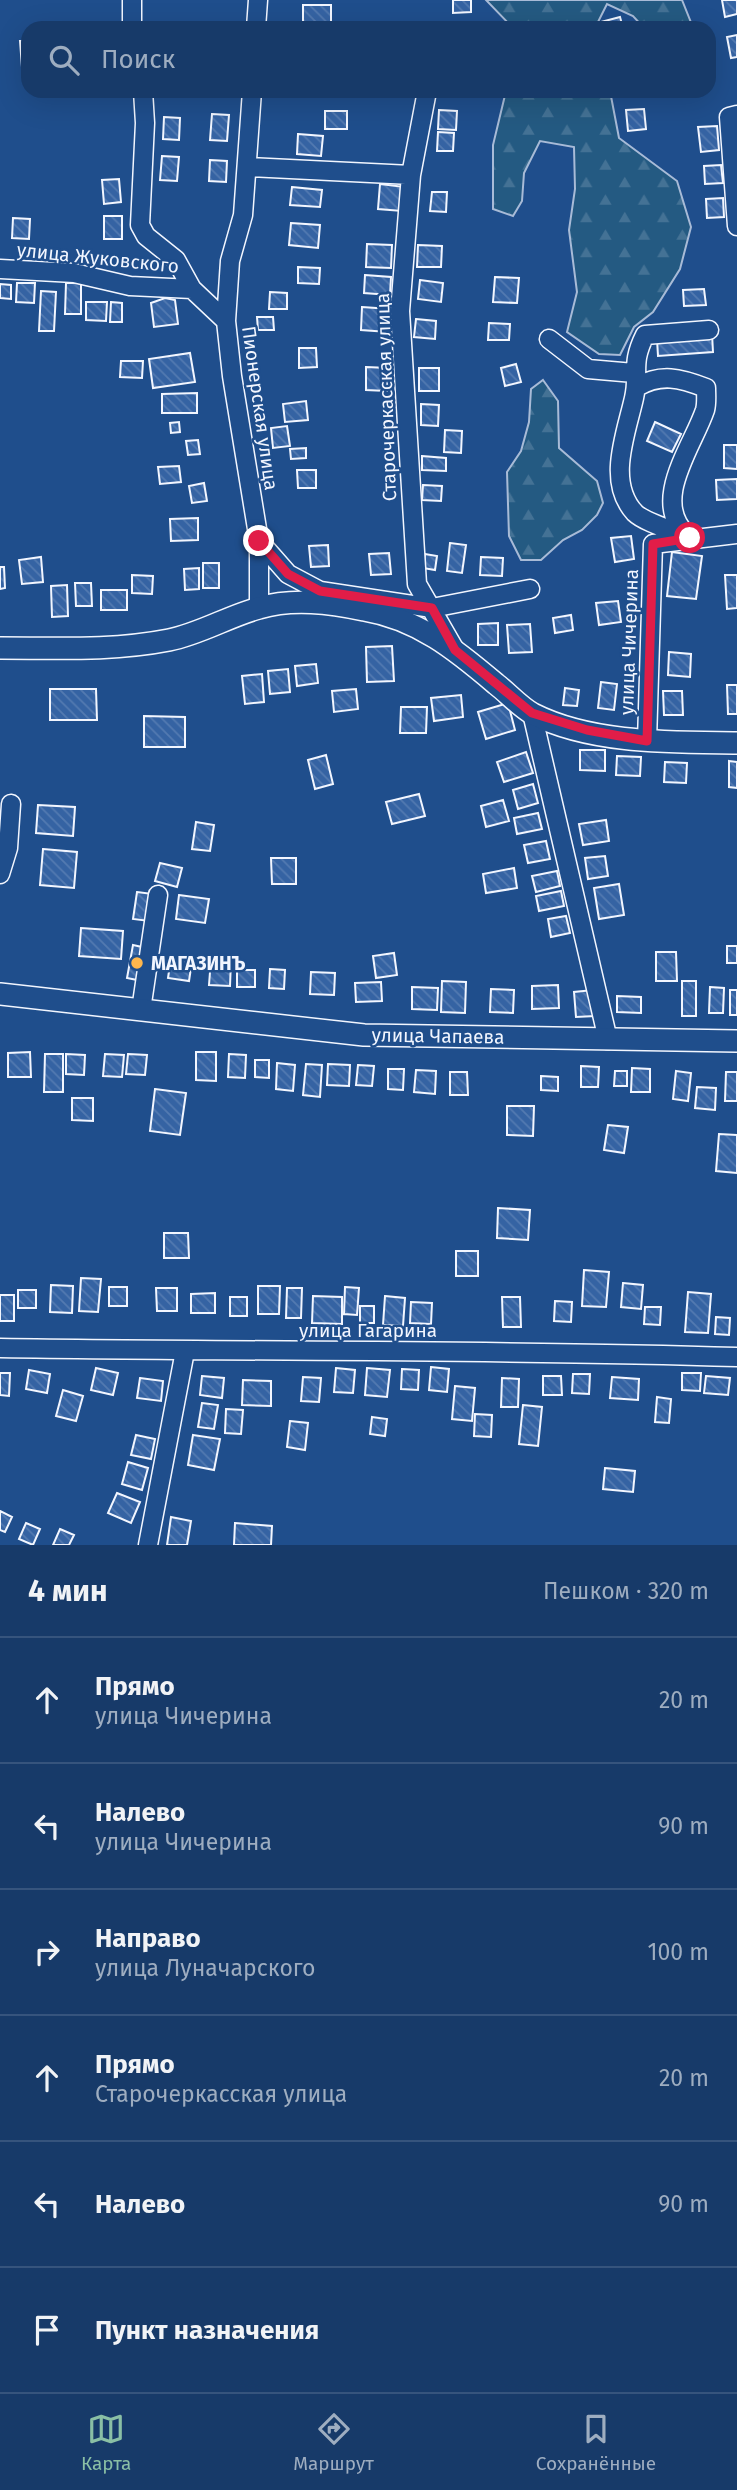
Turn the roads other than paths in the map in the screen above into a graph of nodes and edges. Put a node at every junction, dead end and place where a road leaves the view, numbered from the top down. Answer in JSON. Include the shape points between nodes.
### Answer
{"nodes":[{"id":1,"x":132,"y":0,"type":"edge"},
{"id":2,"x":258,"y":0,"type":"edge"},
{"id":3,"x":132,"y":21,"type":"edge"},
{"id":4,"x":256,"y":21,"type":"edge"},
{"id":5,"x":143,"y":98,"type":"edge"},
{"id":6,"x":252,"y":98,"type":"edge"},
{"id":7,"x":426,"y":98,"type":"edge"},
{"id":8,"x":737,"y":115,"type":"edge"},
{"id":9,"x":247,"y":167,"type":"junction"},
{"id":10,"x":411,"y":176,"type":"junction"},
{"id":11,"x":737,"y":226,"type":"edge"},
{"id":12,"x":0,"y":269,"type":"edge"},
{"id":13,"x":192,"y":289,"type":"junction"},
{"id":14,"x":226,"y":321,"type":"junction"},
{"id":15,"x":709,"y":330,"type":"dead end"},
{"id":16,"x":549,"y":339,"type":"dead end"},
{"id":17,"x":635,"y":380,"type":"junction"},
{"id":18,"x":737,"y":534,"type":"edge"},
{"id":19,"x":690,"y":538,"type":"junction"},
{"id":20,"x":259,"y":541,"type":"junction"},
{"id":21,"x":530,"y":589,"type":"dead end"},
{"id":22,"x":259,"y":608,"type":"junction"},
{"id":23,"x":432,"y":608,"type":"junction"},
{"id":24,"x":0,"y":648,"type":"edge"},
{"id":25,"x":455,"y":650,"type":"junction"},
{"id":26,"x":532,"y":713,"type":"junction"},
{"id":27,"x":647,"y":741,"type":"junction"},
{"id":28,"x":737,"y":743,"type":"edge"},
{"id":29,"x":11,"y":804,"type":"dead end"},
{"id":30,"x":0,"y":874,"type":"edge"},
{"id":31,"x":158,"y":895,"type":"dead end"},
{"id":32,"x":0,"y":994,"type":"edge"},
{"id":33,"x":141,"y":1010,"type":"junction"},
{"id":34,"x":608,"y":1040,"type":"junction"},
{"id":35,"x":737,"y":1041,"type":"edge"},
{"id":36,"x":0,"y":1348,"type":"edge"},
{"id":37,"x":185,"y":1351,"type":"junction"},
{"id":38,"x":737,"y":1357,"type":"edge"},
{"id":39,"x":148,"y":1545,"type":"edge"}],
"edges":[{"from":1,"to":3,"type":"street"},
{"from":2,"to":4,"type":"street"},
{"from":5,"to":13,"type":"street","via":[[140,225],[146,236],[176,260]]},
{"from":6,"to":9,"type":"street","name":"Пионерская улица"},
{"from":7,"to":10,"type":"street","name":"Старочеркасская улица"},
{"from":8,"to":11,"type":"street","via":[[729,117]]},
{"from":9,"to":10,"type":"street"},
{"from":9,"to":14,"type":"street","name":"Пионерская улица","via":[[243,215],[230,261]]},
{"from":10,"to":23,"type":"street","name":"Старочеркасская улица","via":[[400,311],[417,584]]},
{"from":12,"to":13,"type":"street","name":"улица Жуковского","via":[[74,273],[130,286]]},
{"from":13,"to":14,"type":"street"},
{"from":14,"to":20,"type":"street","name":"Пионерская улица"},
{"from":15,"to":17,"type":"street","via":[[645,335],[636,353]]},
{"from":16,"to":17,"type":"street","via":[[587,369]]},
{"from":17,"to":19,"type":"street","via":[[620,460],[621,489],[636,515]]},
{"from":17,"to":19,"type":"street","via":[[678,377],[706,388],[705,408],[680,463],[673,506],[677,526]]},
{"from":18,"to":19,"type":"street","name":"улица Чичерина"},
{"from":19,"to":27,"type":"street","name":"улица Чичерина","via":[[653,544]]},
{"from":20,"to":22,"type":"street","name":"Пионерская улица"},
{"from":20,"to":23,"type":"street","via":[[288,574],[320,591]]},
{"from":21,"to":23,"type":"street"},
{"from":22,"to":24,"type":"main road","via":[[174,640],[123,649]]},
{"from":22,"to":25,"type":"main road","via":[[298,602],[366,610],[425,630]]},
{"from":23,"to":25,"type":"street","name":"Старочеркасская улица"},
{"from":25,"to":26,"type":"main road"},
{"from":26,"to":27,"type":"main road","via":[[587,730]]},
{"from":26,"to":34,"type":"street"},
{"from":27,"to":28,"type":"main road"},
{"from":29,"to":30,"type":"street","via":[[8,848]]},
{"from":31,"to":33,"type":"street"},
{"from":32,"to":33,"type":"main road","name":"улица Чапаева"},
{"from":33,"to":34,"type":"main road","name":"улица Чапаева","via":[[365,1035]]},
{"from":34,"to":35,"type":"main road","name":"улица Чапаева"},
{"from":36,"to":37,"type":"street","name":"улица Гагарина"},
{"from":37,"to":38,"type":"street","name":"улица Гагарина","via":[[535,1350]]},
{"from":37,"to":39,"type":"street"}]}
